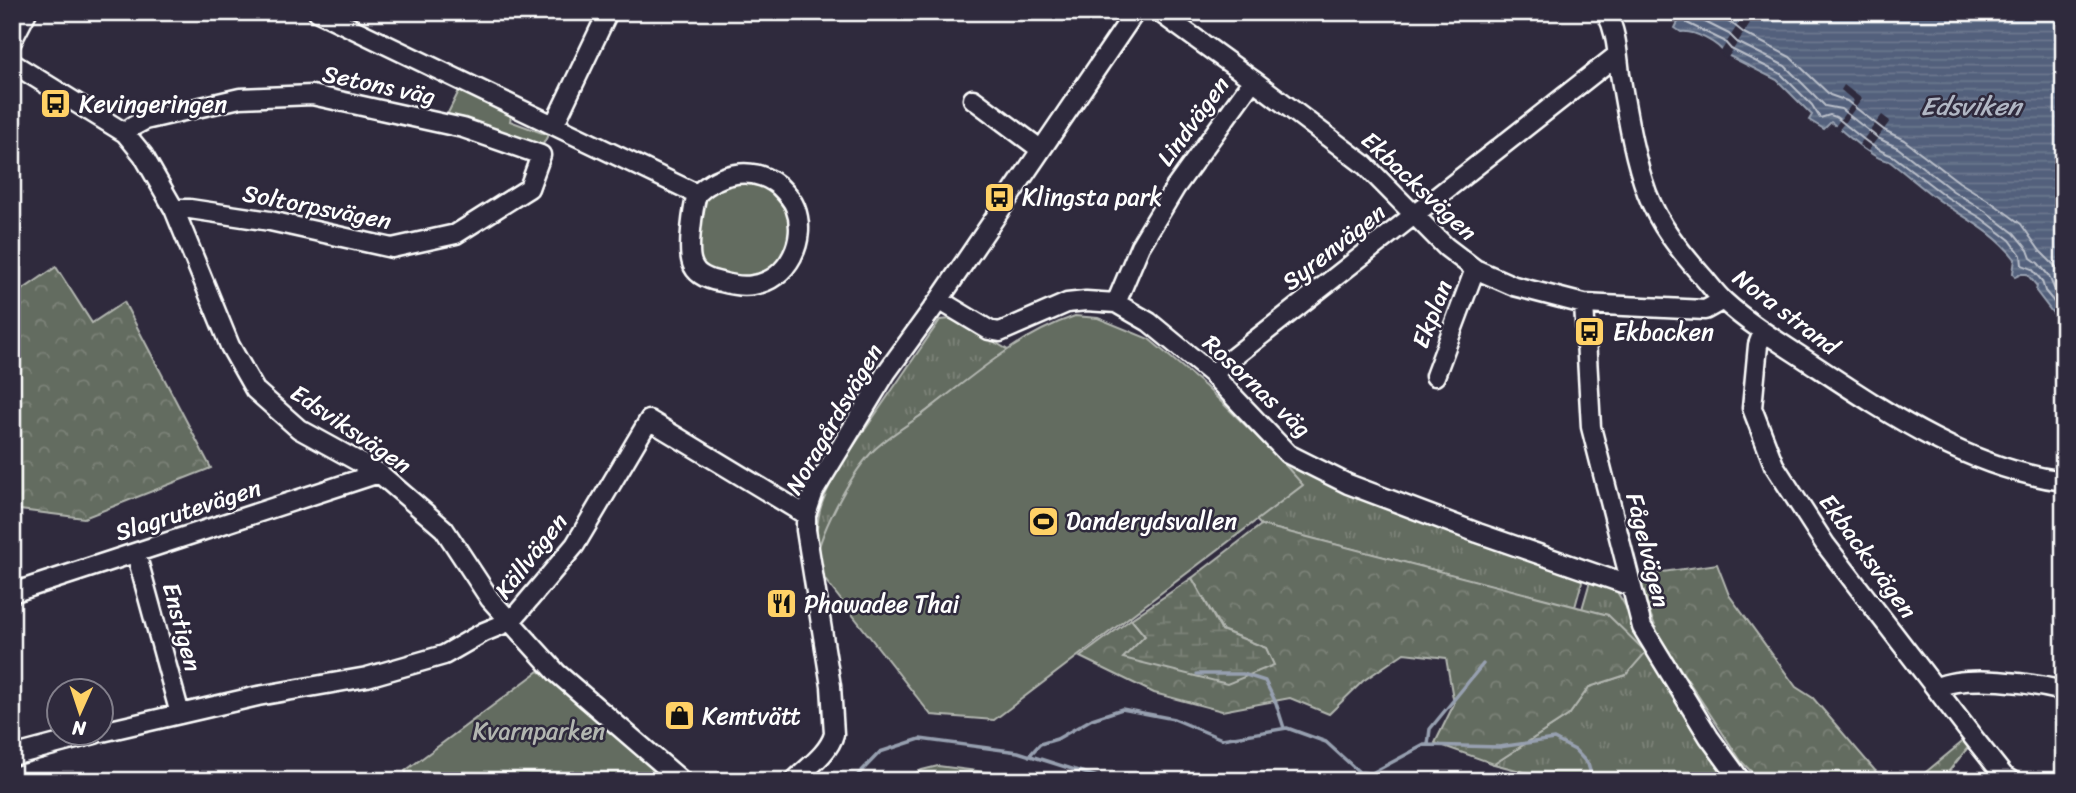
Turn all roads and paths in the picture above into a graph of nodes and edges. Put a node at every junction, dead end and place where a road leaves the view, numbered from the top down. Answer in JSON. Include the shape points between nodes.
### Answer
{"nodes":[{"id":1,"x":27,"y":12,"type":"edge"},
{"id":2,"x":318,"y":12,"type":"edge"},
{"id":3,"x":608,"y":12,"type":"edge"},
{"id":4,"x":1135,"y":12,"type":"edge"},
{"id":5,"x":1159,"y":12,"type":"edge"},
{"id":6,"x":1606,"y":12,"type":"edge"},
{"id":7,"x":12,"y":41,"type":"edge"},
{"id":8,"x":1617,"y":55,"type":"junction"},
{"id":9,"x":12,"y":63,"type":"edge"},
{"id":10,"x":1253,"y":80,"type":"junction"},
{"id":11,"x":973,"y":99,"type":"dead end"},
{"id":12,"x":554,"y":125,"type":"junction"},
{"id":13,"x":125,"y":133,"type":"junction"},
{"id":14,"x":1040,"y":149,"type":"junction"},
{"id":15,"x":541,"y":156,"type":"joint"},
{"id":16,"x":697,"y":194,"type":"junction"},
{"id":17,"x":174,"y":209,"type":"junction"},
{"id":18,"x":1414,"y":215,"type":"junction"},
{"id":19,"x":1475,"y":269,"type":"junction"},
{"id":20,"x":939,"y":300,"type":"junction"},
{"id":21,"x":1723,"y":300,"type":"junction"},
{"id":22,"x":1116,"y":303,"type":"junction"},
{"id":23,"x":1584,"y":304,"type":"junction"},
{"id":24,"x":1763,"y":332,"type":"junction"},
{"id":25,"x":1212,"y":374,"type":"junction"},
{"id":26,"x":1435,"y":376,"type":"dead end"},
{"id":27,"x":379,"y":473,"type":"junction"},
{"id":28,"x":2064,"y":481,"type":"edge"},
{"id":29,"x":806,"y":514,"type":"junction"},
{"id":30,"x":136,"y":553,"type":"junction"},
{"id":31,"x":1631,"y":586,"type":"junction"},
{"id":32,"x":12,"y":593,"type":"edge"},
{"id":33,"x":511,"y":621,"type":"junction"},
{"id":34,"x":1937,"y":687,"type":"junction"},
{"id":35,"x":2064,"y":691,"type":"edge"},
{"id":36,"x":180,"y":714,"type":"junction"},
{"id":37,"x":116,"y":729,"type":"edge"},
{"id":38,"x":46,"y":746,"type":"edge"},
{"id":39,"x":12,"y":756,"type":"edge"},
{"id":40,"x":682,"y":781,"type":"edge"},
{"id":41,"x":794,"y":781,"type":"edge"},
{"id":42,"x":1741,"y":781,"type":"edge"},
{"id":43,"x":2012,"y":781,"type":"edge"}],
"edges":[{"from":1,"to":7,"type":"street"},
{"from":2,"to":12,"type":"street"},
{"from":3,"to":12,"type":"street"},
{"from":4,"to":14,"type":"street","name":"Noragårdsvägen"},
{"from":5,"to":10,"type":"street","name":"Ekbacksvägen"},
{"from":6,"to":8,"type":"street","name":"Nora strand","via":[[1615,32]]},
{"from":8,"to":18,"type":"street","name":"Syrenvägen"},
{"from":8,"to":21,"type":"street","name":"Nora strand","via":[[1648,195],[1681,252]]},
{"from":9,"to":13,"type":"street","name":"Edsviksvägen"},
{"from":10,"to":18,"type":"street","name":"Ekbacksvägen","via":[[1364,166]]},
{"from":10,"to":22,"type":"street","name":"Lindvägen","via":[[1175,188],[1140,246]]},
{"from":11,"to":14,"type":"street"},
{"from":12,"to":16,"type":"street"},
{"from":13,"to":15,"type":"street","name":"Setons väg","via":[[145,120],[240,98],[312,95],[463,128]]},
{"from":13,"to":17,"type":"street","name":"Edsviksvägen"},
{"from":14,"to":20,"type":"street","name":"Noragårdsvägen"},
{"from":15,"to":17,"type":"street","name":"Soltorpsvägen","via":[[529,188],[456,234],[392,248],[270,222]]},
{"from":16,"to":16,"type":"street","via":[[691,262],[699,274],[746,286],[776,277],[789,262],[799,236],[796,207],[790,198],[772,181],[744,173],[717,179]]},
{"from":17,"to":27,"type":"street","name":"Edsviksvägen","via":[[230,346],[255,390],[299,429]]},
{"from":18,"to":19,"type":"street","name":"Ekbacksvägen"},
{"from":18,"to":25,"type":"street","name":"Syrenvägen"},
{"from":19,"to":23,"type":"street","name":"Ekbacksvägen","via":[[1514,286]]},
{"from":19,"to":26,"type":"street","name":"Ekplan"},
{"from":20,"to":22,"type":"street","name":"Rosornas väg","via":[[989,330],[1000,331],[1067,303]]},
{"from":20,"to":29,"type":"street","name":"Noragårdsvägen","via":[[886,373],[814,491]]},
{"from":21,"to":23,"type":"street","name":"Ekbacksvägen","via":[[1705,310]]},
{"from":21,"to":24,"type":"street","name":"Nora strand"},
{"from":22,"to":25,"type":"street","name":"Rosornas väg","via":[[1149,322]]},
{"from":23,"to":31,"type":"street","name":"Fågelvägen","via":[[1591,427]]},
{"from":24,"to":28,"type":"street","name":"Nora strand","via":[[1888,412],[1960,451],[2017,473]]},
{"from":24,"to":34,"type":"street","name":"Ekbacksvägen","via":[[1752,408],[1774,465],[1825,544]]},
{"from":25,"to":31,"type":"street","name":"Rosornas väg","via":[[1288,454],[1348,484]]},
{"from":27,"to":30,"type":"street","name":"Slagrutevägen"},
{"from":27,"to":33,"type":"street","name":"Edsviksvägen","via":[[444,529],[490,599]]},
{"from":29,"to":33,"type":"street","name":"Källvägen","via":[[649,420],[575,545]]},
{"from":29,"to":41,"type":"street","name":"Noragårdsvägen","via":[[834,734],[832,742]]},
{"from":30,"to":32,"type":"street","name":"Slagrutevägen"},
{"from":30,"to":36,"type":"street","name":"Enstigen"},
{"from":31,"to":42,"type":"street","name":"Fågelvägen","via":[[1642,627]]},
{"from":33,"to":36,"type":"street","name":"Källvägen","via":[[444,655],[367,677]]},
{"from":33,"to":40,"type":"street","name":"Edsviksvägen","via":[[557,673]]},
{"from":34,"to":35,"type":"street","via":[[1979,681]]},
{"from":34,"to":43,"type":"street","name":"Ekbacksvägen"},
{"from":36,"to":37,"type":"street","name":"Källvägen"},
{"from":38,"to":39,"type":"street"}]}
